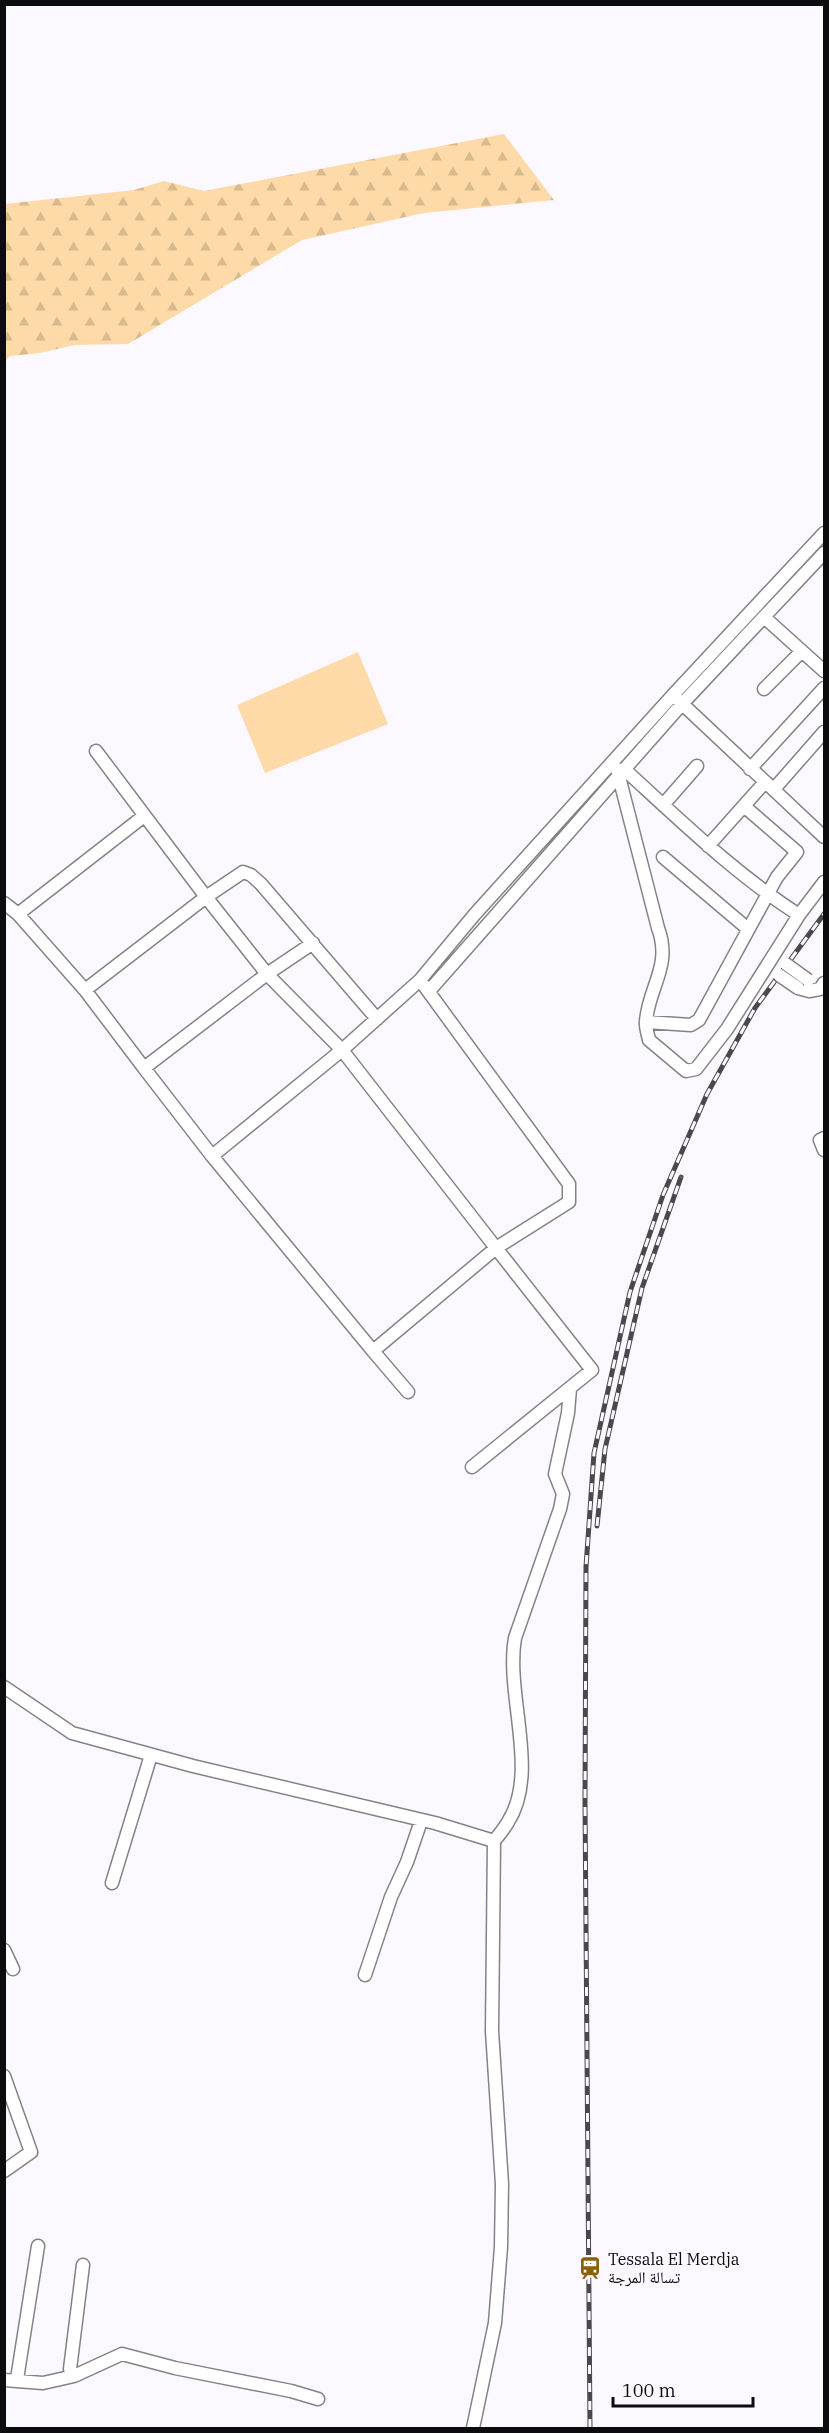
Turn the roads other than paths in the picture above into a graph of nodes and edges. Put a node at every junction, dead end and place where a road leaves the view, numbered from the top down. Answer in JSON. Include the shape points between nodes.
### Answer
{"nodes":[{"id":1,"x":825,"y":533,"type":"edge"},
{"id":2,"x":825,"y":553,"type":"edge"},
{"id":3,"x":764,"y":617,"type":"junction"},
{"id":4,"x":802,"y":651,"type":"junction"},
{"id":5,"x":825,"y":671,"type":"edge"},
{"id":6,"x":825,"y":688,"type":"edge"},
{"id":7,"x":764,"y":689,"type":"dead end"},
{"id":8,"x":677,"y":700,"type":"junction"},
{"id":9,"x":825,"y":732,"type":"edge"},
{"id":10,"x":96,"y":751,"type":"dead end"},
{"id":11,"x":697,"y":765,"type":"dead end"},
{"id":12,"x":619,"y":769,"type":"junction"},
{"id":13,"x":750,"y":769,"type":"junction"},
{"id":14,"x":770,"y":785,"type":"junction"},
{"id":15,"x":663,"y":805,"type":"junction"},
{"id":16,"x":744,"y":806,"type":"junction"},
{"id":17,"x":144,"y":816,"type":"junction"},
{"id":18,"x":825,"y":837,"type":"edge"},
{"id":19,"x":708,"y":846,"type":"junction"},
{"id":20,"x":663,"y":856,"type":"dead end"},
{"id":21,"x":825,"y":882,"type":"edge"},
{"id":22,"x":768,"y":895,"type":"junction"},
{"id":23,"x":206,"y":897,"type":"junction"},
{"id":24,"x":4,"y":903,"type":"edge"},
{"id":25,"x":18,"y":914,"type":"junction"},
{"id":26,"x":799,"y":915,"type":"junction"},
{"id":27,"x":748,"y":929,"type":"junction"},
{"id":28,"x":313,"y":943,"type":"junction"},
{"id":29,"x":770,"y":961,"type":"junction"},
{"id":30,"x":267,"y":974,"type":"junction"},
{"id":31,"x":420,"y":980,"type":"junction"},
{"id":32,"x":825,"y":982,"type":"edge"},
{"id":33,"x":85,"y":990,"type":"junction"},
{"id":34,"x":429,"y":991,"type":"junction"},
{"id":35,"x":377,"y":1019,"type":"junction"},
{"id":36,"x":646,"y":1022,"type":"junction"},
{"id":37,"x":342,"y":1050,"type":"junction"},
{"id":38,"x":144,"y":1068,"type":"junction"},
{"id":39,"x":825,"y":1138,"type":"edge"},
{"id":40,"x":825,"y":1150,"type":"edge"},
{"id":41,"x":212,"y":1156,"type":"junction"},
{"id":42,"x":496,"y":1248,"type":"junction"},
{"id":43,"x":373,"y":1351,"type":"junction"},
{"id":44,"x":570,"y":1388,"type":"junction"},
{"id":45,"x":408,"y":1392,"type":"dead end"},
{"id":46,"x":472,"y":1467,"type":"dead end"},
{"id":47,"x":4,"y":1687,"type":"edge"},
{"id":48,"x":151,"y":1755,"type":"junction"},
{"id":49,"x":421,"y":1821,"type":"junction"},
{"id":50,"x":494,"y":1841,"type":"junction"},
{"id":51,"x":112,"y":1883,"type":"dead end"},
{"id":52,"x":4,"y":1950,"type":"edge"},
{"id":53,"x":13,"y":1969,"type":"dead end"},
{"id":54,"x":365,"y":1975,"type":"dead end"},
{"id":55,"x":4,"y":2076,"type":"edge"},
{"id":56,"x":4,"y":2171,"type":"edge"},
{"id":57,"x":38,"y":2246,"type":"dead end"},
{"id":58,"x":83,"y":2265,"type":"dead end"},
{"id":59,"x":74,"y":2376,"type":"junction"},
{"id":60,"x":11,"y":2380,"type":"edge"},
{"id":61,"x":318,"y":2399,"type":"dead end"},
{"id":62,"x":473,"y":2428,"type":"edge"}],
"edges":[{"from":1,"to":8,"type":"street"},
{"from":2,"to":3,"type":"street"},
{"from":3,"to":4,"type":"street"},
{"from":3,"to":8,"type":"street"},
{"from":4,"to":5,"type":"street"},
{"from":4,"to":7,"type":"street"},
{"from":6,"to":13,"type":"street"},
{"from":8,"to":12,"type":"street"},
{"from":8,"to":13,"type":"street"},
{"from":9,"to":14,"type":"street"},
{"from":10,"to":17,"type":"street"},
{"from":11,"to":15,"type":"street"},
{"from":12,"to":15,"type":"street"},
{"from":12,"to":31,"type":"street","via":[[475,914]]},
{"from":12,"to":34,"type":"street"},
{"from":12,"to":36,"type":"street","via":[[664,944]]},
{"from":13,"to":14,"type":"street"},
{"from":14,"to":16,"type":"street"},
{"from":14,"to":18,"type":"street"},
{"from":15,"to":19,"type":"street"},
{"from":16,"to":19,"type":"street"},
{"from":16,"to":22,"type":"street","via":[[797,852]]},
{"from":17,"to":23,"type":"street"},
{"from":17,"to":25,"type":"street"},
{"from":19,"to":22,"type":"street"},
{"from":20,"to":27,"type":"street"},
{"from":21,"to":26,"type":"street"},
{"from":22,"to":26,"type":"street"},
{"from":22,"to":27,"type":"street"},
{"from":23,"to":28,"type":"street","via":[[243,872],[251,875]]},
{"from":23,"to":30,"type":"street"},
{"from":23,"to":33,"type":"street"},
{"from":24,"to":25,"type":"street"},
{"from":25,"to":33,"type":"street"},
{"from":26,"to":29,"type":"street"},
{"from":27,"to":36,"type":"street","via":[[699,1020],[691,1025]]},
{"from":28,"to":30,"type":"street"},
{"from":28,"to":35,"type":"street"},
{"from":29,"to":32,"type":"street","bridge":true,"via":[[803,984]]},
{"from":29,"to":36,"type":"street","via":[[696,1069],[686,1071],[649,1040]]},
{"from":30,"to":37,"type":"street"},
{"from":30,"to":38,"type":"street"},
{"from":31,"to":34,"type":"street"},
{"from":31,"to":35,"type":"street"},
{"from":33,"to":38,"type":"street"},
{"from":34,"to":42,"type":"street","via":[[569,1184],[569,1202]]},
{"from":35,"to":37,"type":"street"},
{"from":37,"to":41,"type":"street"},
{"from":37,"to":42,"type":"street"},
{"from":38,"to":41,"type":"street"},
{"from":39,"to":40,"type":"street","via":[[820,1140]]},
{"from":41,"to":43,"type":"street"},
{"from":42,"to":43,"type":"street"},
{"from":42,"to":44,"type":"street","via":[[592,1370]]},
{"from":43,"to":45,"type":"street"},
{"from":44,"to":46,"type":"street"},
{"from":44,"to":50,"type":"street","via":[[555,1474],[563,1494],[560,1509],[515,1638],[512,1659],[521,1785],[510,1820]]},
{"from":47,"to":48,"type":"street","via":[[72,1733]]},
{"from":48,"to":49,"type":"street"},
{"from":48,"to":51,"type":"street"},
{"from":49,"to":50,"type":"street"},
{"from":49,"to":54,"type":"street"},
{"from":50,"to":62,"type":"street","via":[[492,2031],[501,2247],[495,2323]]},
{"from":52,"to":53,"type":"street"},
{"from":55,"to":56,"type":"street","via":[[31,2152]]},
{"from":57,"to":60,"type":"street"},
{"from":58,"to":59,"type":"street","via":[[70,2369]]},
{"from":59,"to":60,"type":"street","via":[[42,2383]]},
{"from":59,"to":61,"type":"street","via":[[122,2355]]}]}
